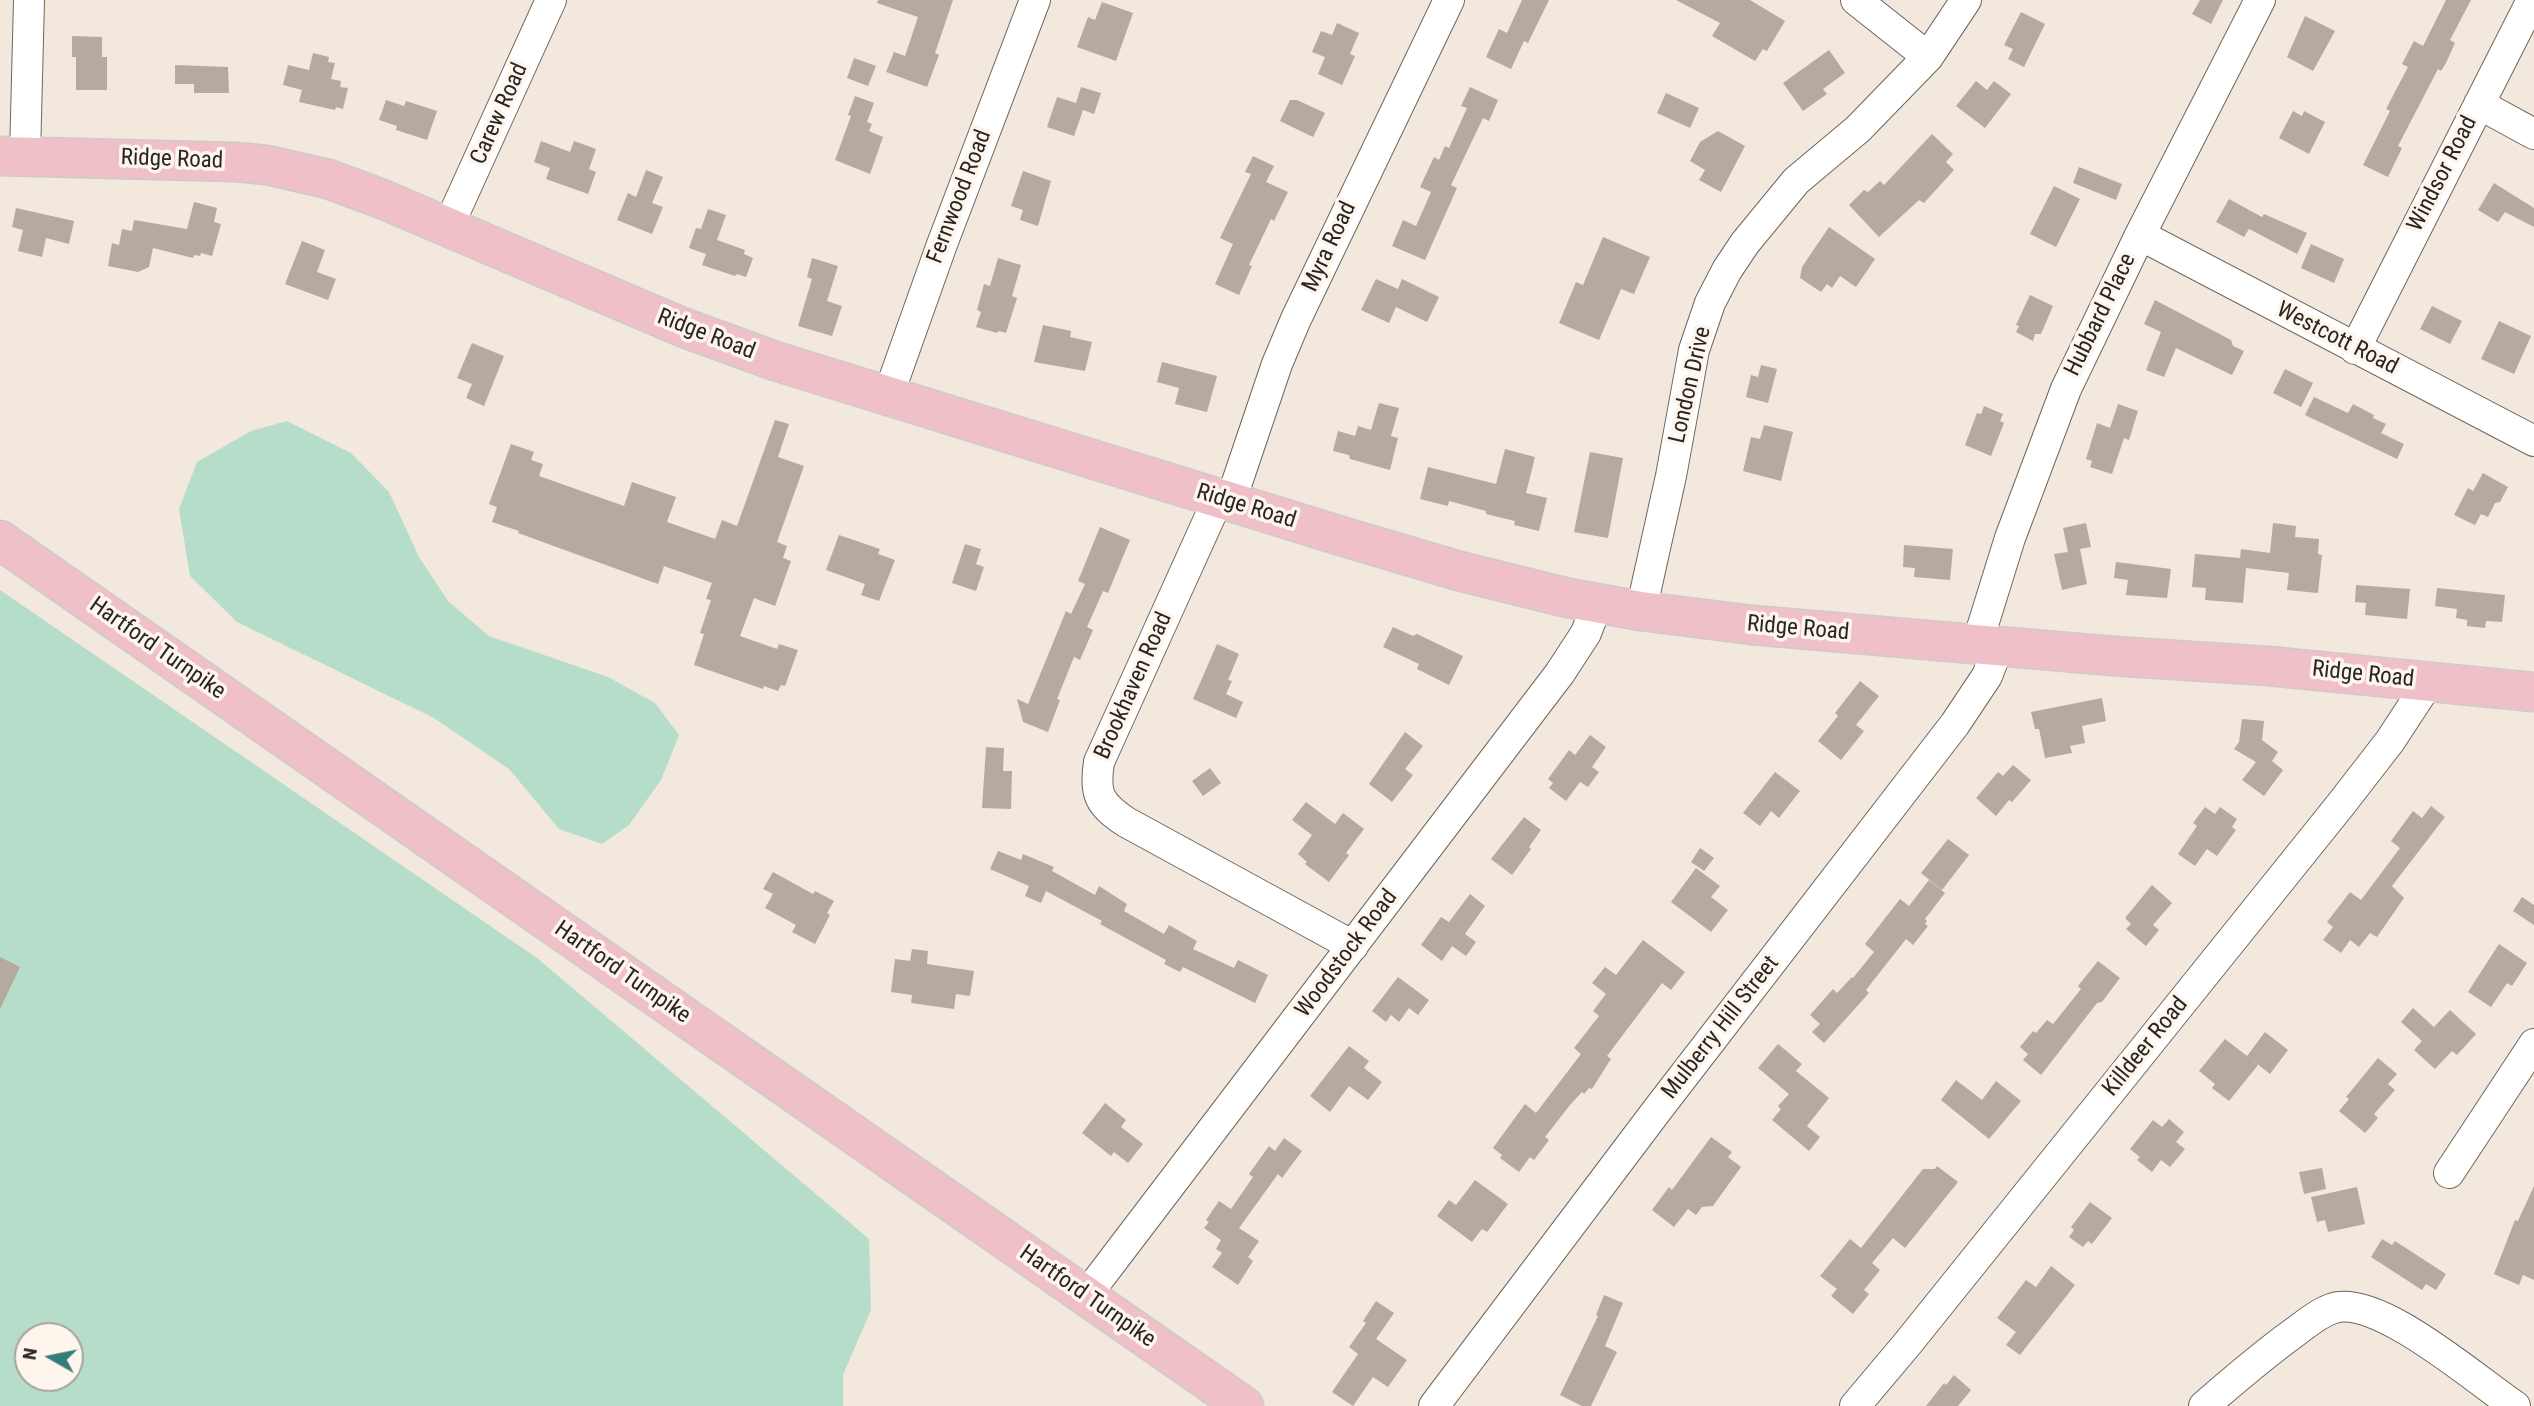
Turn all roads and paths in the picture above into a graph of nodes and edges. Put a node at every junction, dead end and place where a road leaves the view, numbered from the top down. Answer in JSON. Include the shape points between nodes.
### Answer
{"nodes":[{"id":1,"x":30,"y":0,"type":"edge"},
{"id":2,"x":551,"y":0,"type":"edge"},
{"id":3,"x":1035,"y":0,"type":"edge"},
{"id":4,"x":1450,"y":0,"type":"edge"},
{"id":5,"x":1856,"y":0,"type":"edge"},
{"id":6,"x":1966,"y":0,"type":"edge"},
{"id":7,"x":2260,"y":0,"type":"edge"},
{"id":8,"x":2532,"y":0,"type":"edge"},
{"id":9,"x":1928,"y":57,"type":"junction"},
{"id":10,"x":2479,"y":104,"type":"junction"},
{"id":11,"x":2534,"y":134,"type":"edge"},
{"id":12,"x":13,"y":156,"type":"edge"},
{"id":13,"x":448,"y":227,"type":"junction"},
{"id":14,"x":2140,"y":235,"type":"junction"},
{"id":15,"x":2355,"y":349,"type":"junction"},
{"id":16,"x":888,"y":396,"type":"junction"},
{"id":17,"x":2534,"y":441,"type":"edge"},
{"id":18,"x":1224,"y":501,"type":"junction"},
{"id":19,"x":0,"y":540,"type":"edge"},
{"id":20,"x":1597,"y":604,"type":"junction"},
{"id":21,"x":1641,"y":611,"type":"junction"},
{"id":22,"x":1988,"y":645,"type":"junction"},
{"id":23,"x":2428,"y":682,"type":"junction"},
{"id":24,"x":2534,"y":692,"type":"edge"},
{"id":25,"x":1353,"y":946,"type":"junction"},
{"id":26,"x":2534,"y":1044,"type":"edge"},
{"id":27,"x":2449,"y":1173,"type":"dead end"},
{"id":28,"x":1085,"y":1297,"type":"junction"},
{"id":29,"x":1244,"y":1406,"type":"edge"},
{"id":30,"x":1434,"y":1406,"type":"edge"},
{"id":31,"x":1855,"y":1406,"type":"edge"},
{"id":32,"x":2204,"y":1406,"type":"edge"},
{"id":33,"x":2515,"y":1406,"type":"edge"}],
"edges":[{"from":1,"to":12,"type":"street"},
{"from":2,"to":13,"type":"street","name":"Carew Road"},
{"from":3,"to":16,"type":"street","name":"Fernwood Road"},
{"from":4,"to":18,"type":"street","name":"Myra Road","via":[[1296,319]]},
{"from":5,"to":9,"type":"street"},
{"from":6,"to":9,"type":"street","name":"London Drive"},
{"from":7,"to":14,"type":"street","name":"Hubbard Place"},
{"from":8,"to":10,"type":"street","name":"Windsor Road"},
{"from":9,"to":21,"type":"street","name":"London Drive","via":[[1858,129],[1796,181],[1727,270],[1694,350]]},
{"from":10,"to":11,"type":"street"},
{"from":10,"to":15,"type":"street","name":"Windsor Road"},
{"from":12,"to":13,"type":"main road","name":"Ridge Road","via":[[267,164],[328,179]]},
{"from":13,"to":16,"type":"main road","name":"Ridge Road","via":[[720,342]]},
{"from":14,"to":15,"type":"street","name":"Westcott Road"},
{"from":14,"to":22,"type":"street","name":"Hubbard Place","via":[[2066,388],[2010,538]]},
{"from":15,"to":17,"type":"street","name":"Westcott Road"},
{"from":16,"to":18,"type":"main road","name":"Ridge Road"},
{"from":18,"to":20,"type":"main road","name":"Ridge Road","via":[[1473,574]]},
{"from":18,"to":25,"type":"street","name":"Brookhaven Road","via":[[1099,762],[1099,799],[1126,822]]},
{"from":19,"to":28,"type":"main road","name":"Hartford Turnpike"},
{"from":20,"to":21,"type":"main road","name":"Ridge Road"},
{"from":20,"to":25,"type":"street","name":"Woodstock Road","via":[[1586,633],[1560,673]]},
{"from":21,"to":22,"type":"main road","name":"Ridge Road"},
{"from":22,"to":23,"type":"main road","name":"Ridge Road"},
{"from":22,"to":30,"type":"street","name":"Mulberry Hill Street","via":[[1987,676],[1955,724]]},
{"from":23,"to":24,"type":"main road","name":"Ridge Road"},
{"from":23,"to":31,"type":"street","name":"Killdeer Road","via":[[2390,741],[2333,814]]},
{"from":25,"to":28,"type":"street","name":"Woodstock Road"},
{"from":26,"to":27,"type":"street"},
{"from":28,"to":29,"type":"main road","name":"Hartford Turnpike"},
{"from":32,"to":33,"type":"street","via":[[2274,1346],[2318,1315],[2344,1306],[2372,1312],[2410,1333]]}]}
